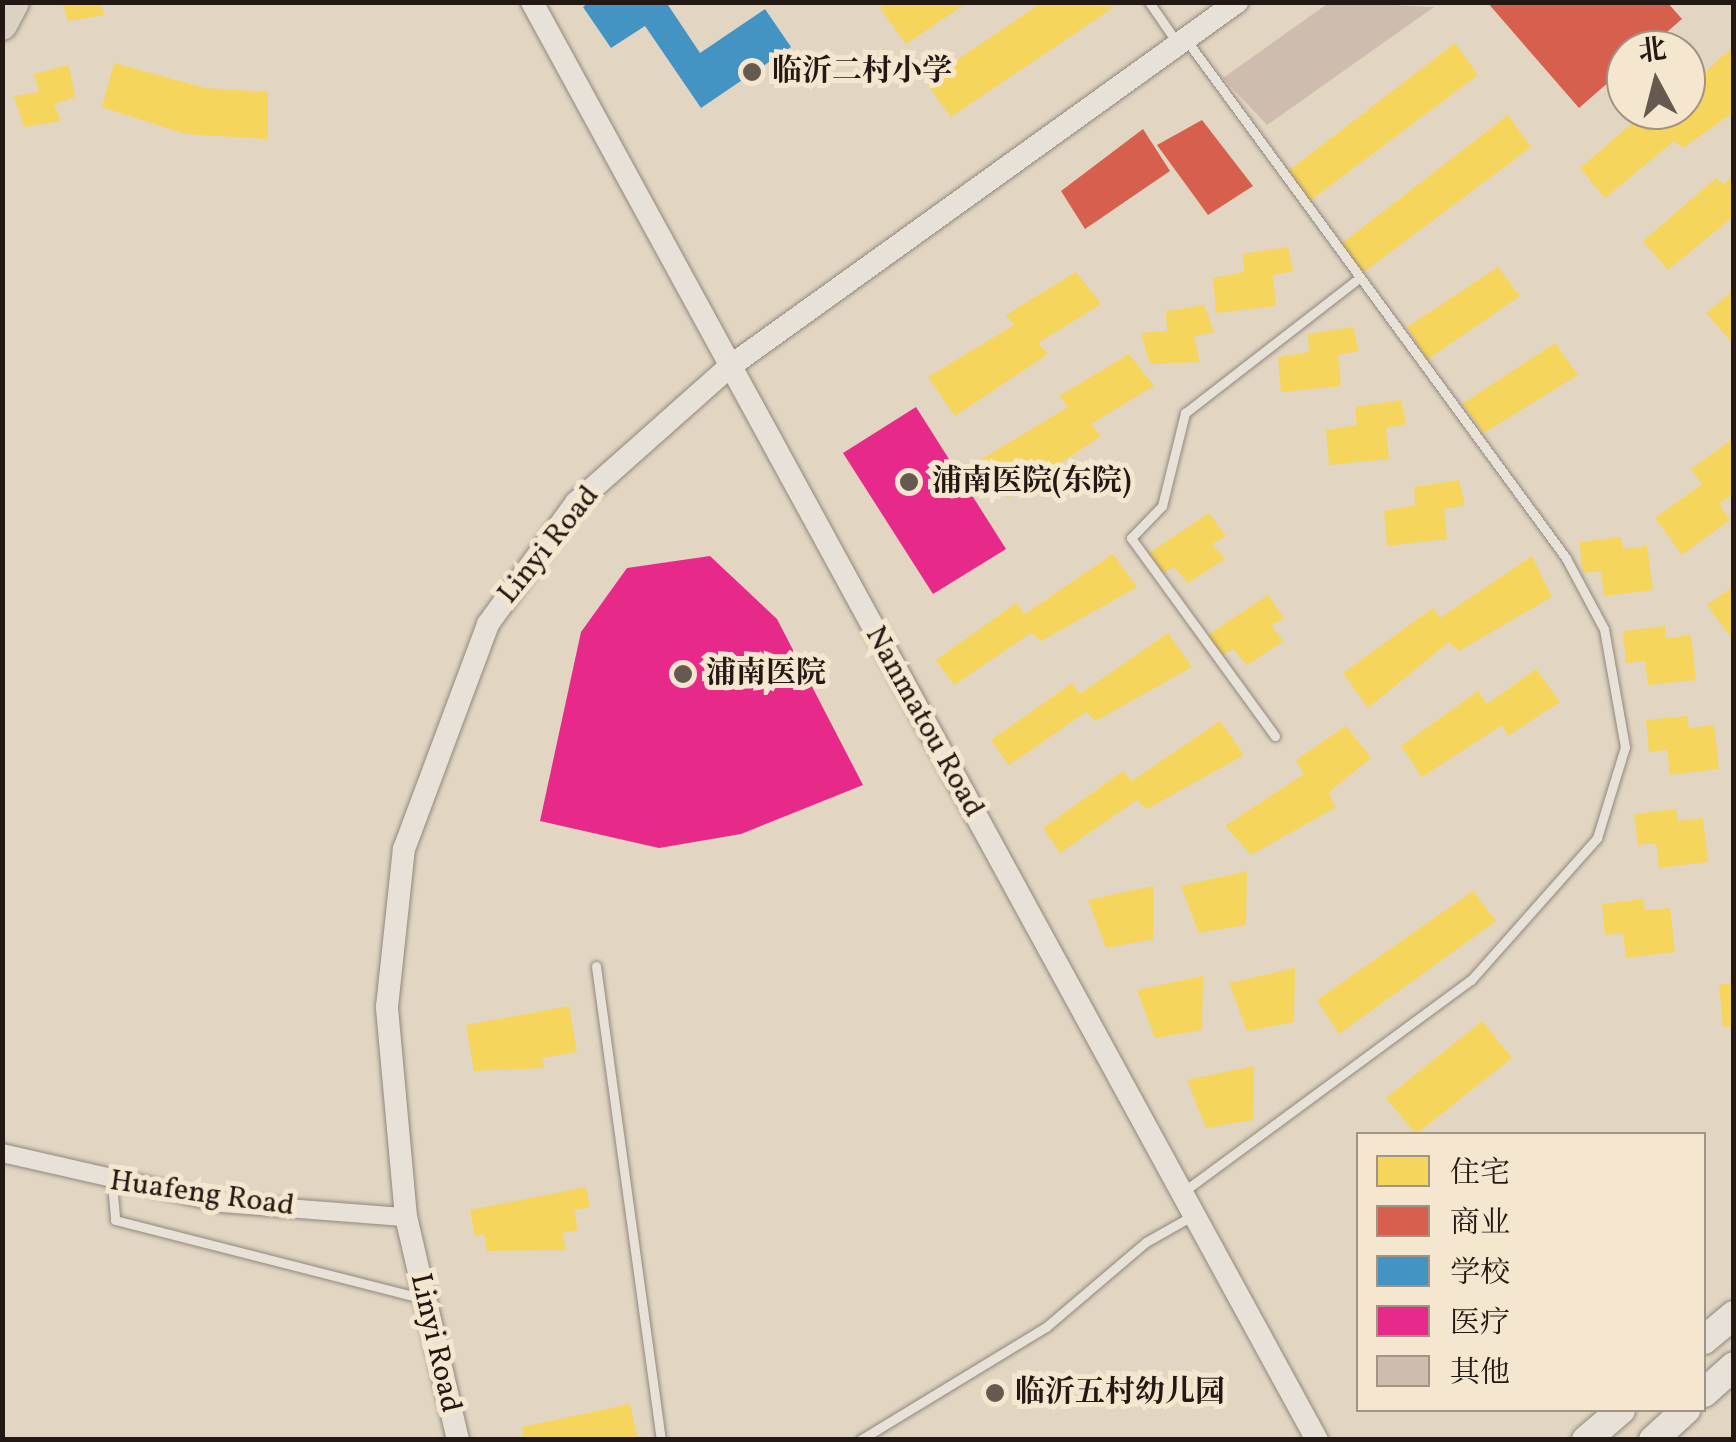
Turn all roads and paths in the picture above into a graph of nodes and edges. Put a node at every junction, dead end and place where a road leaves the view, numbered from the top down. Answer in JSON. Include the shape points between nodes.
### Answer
{"nodes":[{"id":1,"x":14,"y":2,"type":"edge"},
{"id":2,"x":1150,"y":2,"type":"edge"},
{"id":3,"x":1237,"y":2,"type":"edge"},
{"id":4,"x":537,"y":4,"type":"edge"},
{"id":5,"x":2,"y":25,"type":"edge"},
{"id":6,"x":1182,"y":41,"type":"junction"},
{"id":7,"x":1355,"y":281,"type":"junction"},
{"id":8,"x":729,"y":366,"type":"junction"},
{"id":9,"x":1274,"y":736,"type":"dead end"},
{"id":10,"x":596,"y":966,"type":"dead end"},
{"id":11,"x":2,"y":1153,"type":"edge"},
{"id":12,"x":112,"y":1184,"type":"junction"},
{"id":13,"x":1180,"y":1194,"type":"junction"},
{"id":14,"x":1192,"y":1216,"type":"junction"},
{"id":15,"x":406,"y":1217,"type":"junction"},
{"id":16,"x":426,"y":1299,"type":"junction"},
{"id":17,"x":1734,"y":1315,"type":"edge"},
{"id":18,"x":1706,"y":1338,"type":"edge"},
{"id":19,"x":1734,"y":1366,"type":"edge"},
{"id":20,"x":1706,"y":1391,"type":"edge"},
{"id":21,"x":1620,"y":1412,"type":"edge"},
{"id":22,"x":1684,"y":1412,"type":"edge"},
{"id":23,"x":458,"y":1440,"type":"edge"},
{"id":24,"x":661,"y":1440,"type":"edge"},
{"id":25,"x":860,"y":1440,"type":"edge"},
{"id":26,"x":1317,"y":1440,"type":"edge"},
{"id":27,"x":1586,"y":1440,"type":"edge"},
{"id":28,"x":1653,"y":1440,"type":"edge"}],
"edges":[{"from":1,"to":5,"type":"main road"},
{"from":2,"to":6,"type":"lane"},
{"from":3,"to":6,"type":"street","name":"Linyi Road"},
{"from":4,"to":8,"type":"street","name":"Nanmatou Road"},
{"from":6,"to":7,"type":"lane"},
{"from":6,"to":8,"type":"street","name":"Linyi Road"},
{"from":7,"to":9,"type":"lane","via":[[1184,414],[1162,506],[1131,538]]},
{"from":7,"to":13,"type":"lane","via":[[1566,558],[1604,629],[1625,747],[1597,838],[1471,980]]},
{"from":8,"to":13,"type":"street","name":"Nanmatou Road"},
{"from":8,"to":15,"type":"street","name":"Linyi Road","via":[[576,503],[488,624],[404,849],[387,1007]]},
{"from":10,"to":24,"type":"lane"},
{"from":11,"to":12,"type":"street","name":"Huafeng Road"},
{"from":12,"to":15,"type":"street","name":"Huafeng Road"},
{"from":12,"to":16,"type":"lane","via":[[115,1220]]},
{"from":13,"to":14,"type":"street","name":"Nanmatou Road"},
{"from":14,"to":25,"type":"lane","via":[[1146,1242],[1046,1327]]},
{"from":14,"to":26,"type":"street","name":"Nanmatou Road"},
{"from":15,"to":16,"type":"street","name":"Linyi Road"},
{"from":16,"to":23,"type":"street","name":"Linyi Road"},
{"from":17,"to":18,"type":"main road"},
{"from":19,"to":20,"type":"main road"},
{"from":21,"to":27,"type":"main road"},
{"from":22,"to":28,"type":"main road"}]}
